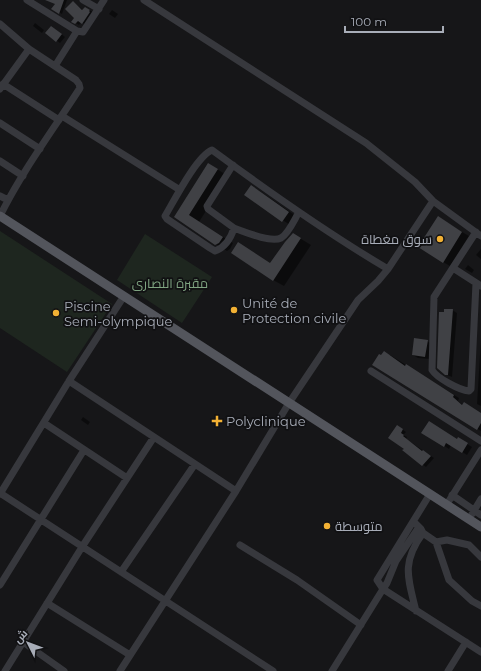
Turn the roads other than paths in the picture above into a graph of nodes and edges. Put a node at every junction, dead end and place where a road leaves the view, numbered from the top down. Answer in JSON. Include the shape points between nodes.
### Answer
{"nodes":[{"id":1,"x":27,"y":0,"type":"edge"},
{"id":2,"x":83,"y":0,"type":"edge"},
{"id":3,"x":104,"y":0,"type":"edge"},
{"id":4,"x":144,"y":0,"type":"edge"},
{"id":5,"x":99,"y":9,"type":"junction"},
{"id":6,"x":0,"y":24,"type":"edge"},
{"id":7,"x":77,"y":31,"type":"junction"},
{"id":8,"x":29,"y":49,"type":"junction"},
{"id":9,"x":55,"y":66,"type":"junction"},
{"id":10,"x":2,"y":86,"type":"edge"},
{"id":11,"x":60,"y":118,"type":"junction"},
{"id":12,"x":0,"y":123,"type":"edge"},
{"id":13,"x":40,"y":149,"type":"junction"},
{"id":14,"x":0,"y":161,"type":"edge"},
{"id":15,"x":233,"y":166,"type":"junction"},
{"id":16,"x":23,"y":176,"type":"junction"},
{"id":17,"x":180,"y":190,"type":"junction"},
{"id":18,"x":0,"y":196,"type":"edge"},
{"id":19,"x":8,"y":200,"type":"junction"},
{"id":20,"x":434,"y":201,"type":"junction"},
{"id":21,"x":299,"y":212,"type":"junction"},
{"id":22,"x":0,"y":216,"type":"edge"},
{"id":23,"x":234,"y":228,"type":"junction"},
{"id":24,"x":478,"y":234,"type":"edge"},
{"id":25,"x":453,"y":268,"type":"junction"},
{"id":26,"x":388,"y":269,"type":"junction"},
{"id":27,"x":478,"y":285,"type":"edge"},
{"id":28,"x":124,"y":296,"type":"junction"},
{"id":29,"x":371,"y":371,"type":"dead end"},
{"id":30,"x":69,"y":381,"type":"junction"},
{"id":31,"x":289,"y":403,"type":"junction"},
{"id":32,"x":44,"y":423,"type":"junction"},
{"id":33,"x":154,"y":438,"type":"junction"},
{"id":34,"x":481,"y":441,"type":"edge"},
{"id":35,"x":84,"y":450,"type":"junction"},
{"id":36,"x":481,"y":450,"type":"edge"},
{"id":37,"x":195,"y":464,"type":"junction"},
{"id":38,"x":127,"y":478,"type":"junction"},
{"id":39,"x":236,"y":491,"type":"junction"},
{"id":40,"x":0,"y":494,"type":"edge"},
{"id":41,"x":430,"y":494,"type":"junction"},
{"id":42,"x":452,"y":496,"type":"junction"},
{"id":43,"x":481,"y":499,"type":"edge"},
{"id":44,"x":447,"y":504,"type":"junction"},
{"id":45,"x":474,"y":510,"type":"junction"},
{"id":46,"x":481,"y":515,"type":"edge"},
{"id":47,"x":40,"y":520,"type":"junction"},
{"id":48,"x":469,"y":520,"type":"junction"},
{"id":49,"x":413,"y":521,"type":"junction"},
{"id":50,"x":481,"y":527,"type":"edge"},
{"id":51,"x":421,"y":530,"type":"junction"},
{"id":52,"x":436,"y":542,"type":"junction"},
{"id":53,"x":240,"y":545,"type":"dead end"},
{"id":54,"x":82,"y":547,"type":"junction"},
{"id":55,"x":481,"y":557,"type":"edge"},
{"id":56,"x":121,"y":572,"type":"junction"},
{"id":57,"x":0,"y":585,"type":"edge"},
{"id":58,"x":383,"y":589,"type":"junction"},
{"id":59,"x":165,"y":601,"type":"junction"},
{"id":60,"x":47,"y":603,"type":"junction"},
{"id":61,"x":481,"y":606,"type":"edge"},
{"id":62,"x":416,"y":611,"type":"junction"},
{"id":63,"x":361,"y":625,"type":"junction"},
{"id":64,"x":23,"y":642,"type":"junction"},
{"id":65,"x":466,"y":642,"type":"junction"},
{"id":66,"x":481,"y":652,"type":"edge"},
{"id":67,"x":130,"y":655,"type":"junction"},
{"id":68,"x":5,"y":671,"type":"edge"},
{"id":69,"x":64,"y":671,"type":"edge"},
{"id":70,"x":120,"y":671,"type":"edge"},
{"id":71,"x":273,"y":671,"type":"edge"},
{"id":72,"x":332,"y":671,"type":"edge"},
{"id":73,"x":448,"y":671,"type":"edge"}],
"edges":[{"from":1,"to":7,"type":"street"},
{"from":2,"to":5,"type":"street"},
{"from":3,"to":5,"type":"street"},
{"from":4,"to":20,"type":"street","via":[[366,143],[415,182]]},
{"from":5,"to":7,"type":"street","via":[[83,32]]},
{"from":6,"to":8,"type":"street"},
{"from":7,"to":9,"type":"street"},
{"from":8,"to":9,"type":"street"},
{"from":8,"to":10,"type":"street"},
{"from":9,"to":11,"type":"street","via":[[76,80],[80,88]]},
{"from":10,"to":11,"type":"street"},
{"from":11,"to":13,"type":"street"},
{"from":11,"to":17,"type":"street"},
{"from":12,"to":13,"type":"street"},
{"from":13,"to":16,"type":"street"},
{"from":14,"to":16,"type":"street"},
{"from":15,"to":17,"type":"street","via":[[212,150],[202,157]]},
{"from":15,"to":21,"type":"street"},
{"from":15,"to":23,"type":"street","via":[[207,206],[208,210]]},
{"from":16,"to":19,"type":"street"},
{"from":17,"to":23,"type":"street","via":[[165,216],[167,219],[215,251],[222,249]]},
{"from":18,"to":19,"type":"street"},
{"from":19,"to":22,"type":"street"},
{"from":20,"to":24,"type":"street"},
{"from":20,"to":26,"type":"street"},
{"from":21,"to":23,"type":"street","via":[[287,232],[276,240]]},
{"from":21,"to":26,"type":"street"},
{"from":22,"to":28,"type":"main road"},
{"from":24,"to":25,"type":"street"},
{"from":25,"to":27,"type":"street"},
{"from":25,"to":27,"type":"street","via":[[434,297],[432,370],[434,374],[459,389],[469,391]]},
{"from":26,"to":31,"type":"street","via":[[358,300]]},
{"from":28,"to":30,"type":"street"},
{"from":28,"to":31,"type":"main road"},
{"from":29,"to":34,"type":"street"},
{"from":30,"to":32,"type":"street"},
{"from":30,"to":33,"type":"street"},
{"from":31,"to":39,"type":"street"},
{"from":31,"to":41,"type":"main road"},
{"from":32,"to":35,"type":"street"},
{"from":32,"to":40,"type":"street"},
{"from":33,"to":37,"type":"street"},
{"from":33,"to":38,"type":"street"},
{"from":35,"to":38,"type":"street"},
{"from":35,"to":47,"type":"street"},
{"from":36,"to":42,"type":"street"},
{"from":37,"to":39,"type":"street"},
{"from":37,"to":56,"type":"street"},
{"from":38,"to":54,"type":"street"},
{"from":39,"to":59,"type":"street"},
{"from":40,"to":47,"type":"street"},
{"from":41,"to":44,"type":"main road"},
{"from":41,"to":49,"type":"street"},
{"from":42,"to":44,"type":"street"},
{"from":42,"to":45,"type":"street"},
{"from":43,"to":45,"type":"street"},
{"from":44,"to":48,"type":"main road"},
{"from":45,"to":46,"type":"street"},
{"from":45,"to":48,"type":"street"},
{"from":47,"to":54,"type":"street"},
{"from":47,"to":57,"type":"street"},
{"from":48,"to":50,"type":"main road"},
{"from":49,"to":51,"type":"street"},
{"from":49,"to":58,"type":"street","via":[[377,580]]},
{"from":51,"to":52,"type":"street"},
{"from":51,"to":58,"type":"street","via":[[396,560]]},
{"from":51,"to":62,"type":"street","via":[[411,551],[408,569]]},
{"from":52,"to":55,"type":"street","via":[[447,540],[468,545]]},
{"from":52,"to":61,"type":"street","via":[[449,580]]},
{"from":53,"to":63,"type":"street","via":[[297,580]]},
{"from":54,"to":56,"type":"street"},
{"from":54,"to":60,"type":"street"},
{"from":56,"to":59,"type":"street"},
{"from":58,"to":62,"type":"street"},
{"from":58,"to":63,"type":"street"},
{"from":59,"to":67,"type":"street"},
{"from":59,"to":71,"type":"street"},
{"from":60,"to":64,"type":"street"},
{"from":60,"to":67,"type":"street"},
{"from":62,"to":65,"type":"street"},
{"from":63,"to":72,"type":"street"},
{"from":64,"to":68,"type":"street"},
{"from":64,"to":69,"type":"street"},
{"from":65,"to":66,"type":"street"},
{"from":65,"to":73,"type":"street"},
{"from":67,"to":70,"type":"street"}]}
